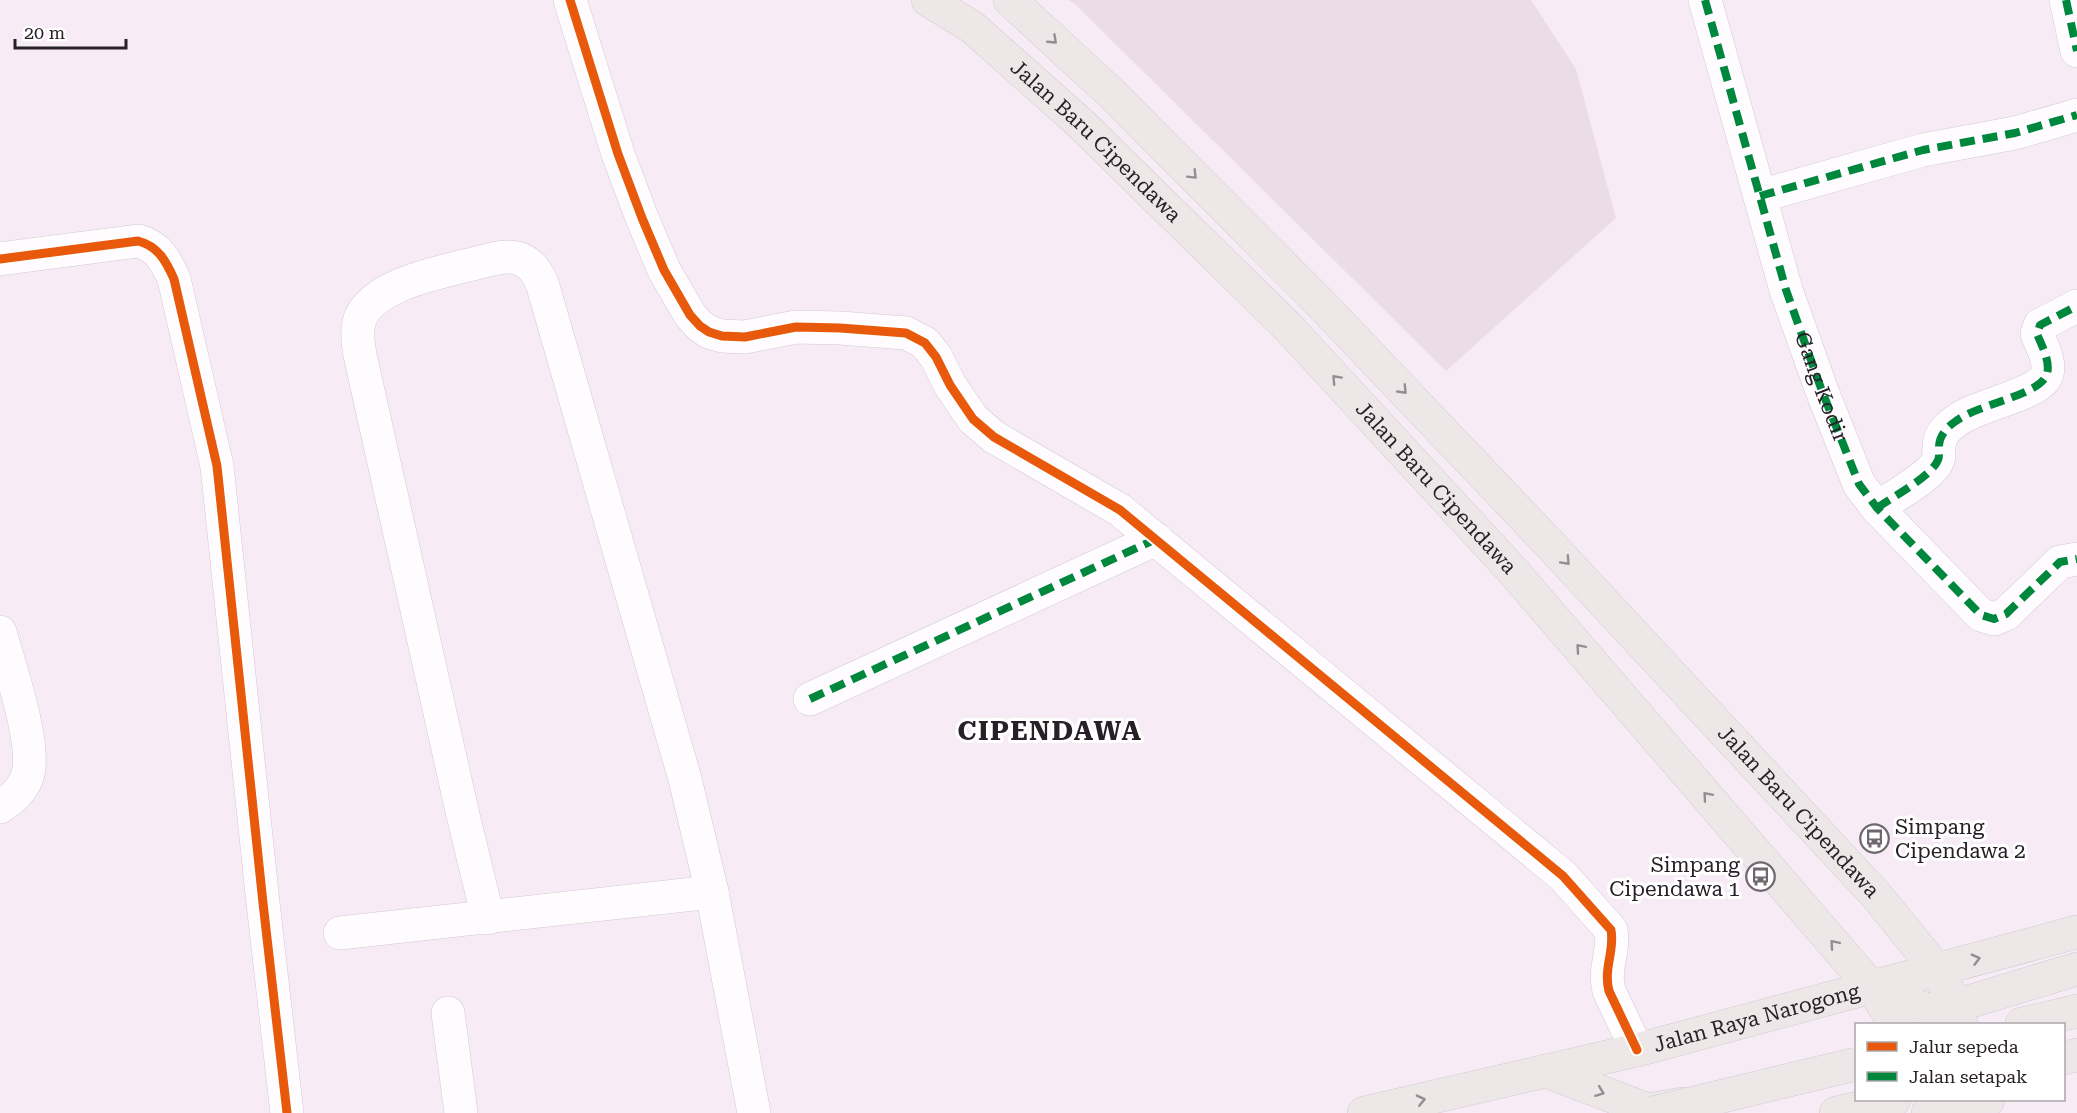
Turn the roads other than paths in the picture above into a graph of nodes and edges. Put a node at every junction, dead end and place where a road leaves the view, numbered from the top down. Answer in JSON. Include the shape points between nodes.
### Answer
{"nodes":[{"id":1,"x":570,"y":0,"type":"edge"},
{"id":2,"x":928,"y":0,"type":"edge"},
{"id":3,"x":1010,"y":0,"type":"edge"},
{"id":4,"x":1705,"y":0,"type":"edge"},
{"id":5,"x":2066,"y":0,"type":"edge"},
{"id":6,"x":2077,"y":51,"type":"edge"},
{"id":7,"x":2077,"y":115,"type":"edge"},
{"id":8,"x":1760,"y":196,"type":"junction"},
{"id":9,"x":0,"y":259,"type":"edge"},
{"id":10,"x":2077,"y":306,"type":"edge"},
{"id":11,"x":1876,"y":507,"type":"junction"},
{"id":12,"x":1543,"y":537,"type":"junction"},
{"id":13,"x":1156,"y":538,"type":"junction"},
{"id":14,"x":2077,"y":559,"type":"edge"},
{"id":15,"x":1512,"y":570,"type":"junction"},
{"id":16,"x":0,"y":632,"type":"edge"},
{"id":17,"x":810,"y":699,"type":"dead end"},
{"id":18,"x":0,"y":807,"type":"edge"},
{"id":19,"x":712,"y":892,"type":"junction"},
{"id":20,"x":488,"y":918,"type":"junction"},
{"id":21,"x":2077,"y":932,"type":"edge"},
{"id":22,"x":340,"y":933,"type":"dead end"},
{"id":23,"x":2077,"y":969,"type":"edge"},
{"id":24,"x":1937,"y":970,"type":"junction"},
{"id":25,"x":1872,"y":988,"type":"junction"},
{"id":26,"x":2077,"y":1011,"type":"edge"},
{"id":27,"x":448,"y":1014,"type":"dead end"},
{"id":28,"x":1958,"y":1014,"type":"edge"},
{"id":29,"x":1895,"y":1023,"type":"edge"},
{"id":30,"x":2026,"y":1023,"type":"edge"},
{"id":31,"x":1637,"y":1050,"type":"junction"},
{"id":32,"x":1855,"y":1064,"type":"edge"},
{"id":33,"x":1855,"y":1069,"type":"edge"},
{"id":34,"x":1546,"y":1071,"type":"junction"},
{"id":35,"x":1889,"y":1101,"type":"edge"},
{"id":36,"x":1983,"y":1101,"type":"edge"},
{"id":37,"x":1940,"y":1109,"type":"edge"},
{"id":38,"x":287,"y":1113,"type":"edge"},
{"id":39,"x":460,"y":1113,"type":"edge"},
{"id":40,"x":754,"y":1113,"type":"edge"},
{"id":41,"x":1364,"y":1113,"type":"edge"},
{"id":42,"x":1653,"y":1113,"type":"edge"},
{"id":43,"x":1836,"y":1113,"type":"edge"}],
"edges":[{"from":1,"to":13,"type":"street","via":[[642,218],[664,270],[700,326],[722,336],[745,337],[796,327],[906,333],[924,343],[936,357],[973,419],[994,437],[1120,510]]},
{"from":15,"to":2,"type":"main road","name":"Jalan Baru Cipendawa","one_way":true,"via":[[1287,326],[1079,122],[972,27]]},
{"from":3,"to":12,"type":"main road","name":"Jalan Baru Cipendawa","one_way":true,"via":[[1111,93],[1307,290]]},
{"from":4,"to":8,"type":"street","name":"Gang Kodir"},
{"from":5,"to":6,"type":"street"},
{"from":7,"to":8,"type":"street","via":[[2015,133],[1923,150]]},
{"from":8,"to":11,"type":"street","name":"Gang Kodir","via":[[1786,290],[1822,391],[1859,484]]},
{"from":9,"to":38,"type":"street","via":[[138,241],[158,253],[174,279],[217,466]]},
{"from":10,"to":11,"type":"street","via":[[2040,325],[2037,334],[2048,375],[2039,386],[1956,421],[1942,434],[1939,459],[1929,472]]},
{"from":11,"to":14,"type":"street","name":"Gang Kodir","via":[[1981,615],[1994,619],[2006,614],[2060,562]]},
{"from":12,"to":15,"type":"main road"},
{"from":12,"to":24,"type":"main road","name":"Jalan Baru Cipendawa","one_way":true,"via":[[1876,895]]},
{"from":13,"to":17,"type":"street"},
{"from":13,"to":31,"type":"street","via":[[1570,884],[1611,930],[1613,939],[1606,973],[1609,991]]},
{"from":25,"to":15,"type":"main road","name":"Jalan Baru Cipendawa","one_way":true},
{"from":16,"to":18,"type":"street","via":[[31,758],[27,777],[16,796]]},
{"from":19,"to":20,"type":"street"},
{"from":19,"to":20,"type":"street","via":[[685,779],[542,283],[531,265],[506,256],[417,277],[391,290],[371,304],[360,318],[357,334]]},
{"from":19,"to":40,"type":"street"},
{"from":20,"to":22,"type":"street"},
{"from":24,"to":21,"type":"main road","name":"Jalan Raya Narogong","one_way":true},
{"from":23,"to":28,"type":"main road"},
{"from":24,"to":25,"type":"main road","name":"Jalan Raya Narogong"},
{"from":24,"to":28,"type":"main road","name":"Jalan Baru Cipendawa"},
{"from":25,"to":28,"type":"main road","via":[[1927,1010],[1945,1009]]},
{"from":25,"to":29,"type":"main road","name":"Jalan Baru Cipendawa"},
{"from":25,"to":31,"type":"main road","name":"Jalan Raya Narogong"},
{"from":26,"to":30,"type":"main road"},
{"from":27,"to":39,"type":"street"},
{"from":31,"to":34,"type":"main road","name":"Jalan Raya Narogong"},
{"from":32,"to":42,"type":"main road","bridge":true},
{"from":34,"to":33,"type":"main road","one_way":true,"via":[[1648,1110]]},
{"from":41,"to":34,"type":"main road","name":"Jalan Raya Narogong","one_way":true},
{"from":35,"to":43,"type":"main road"},
{"from":36,"to":37,"type":"main road"}]}
